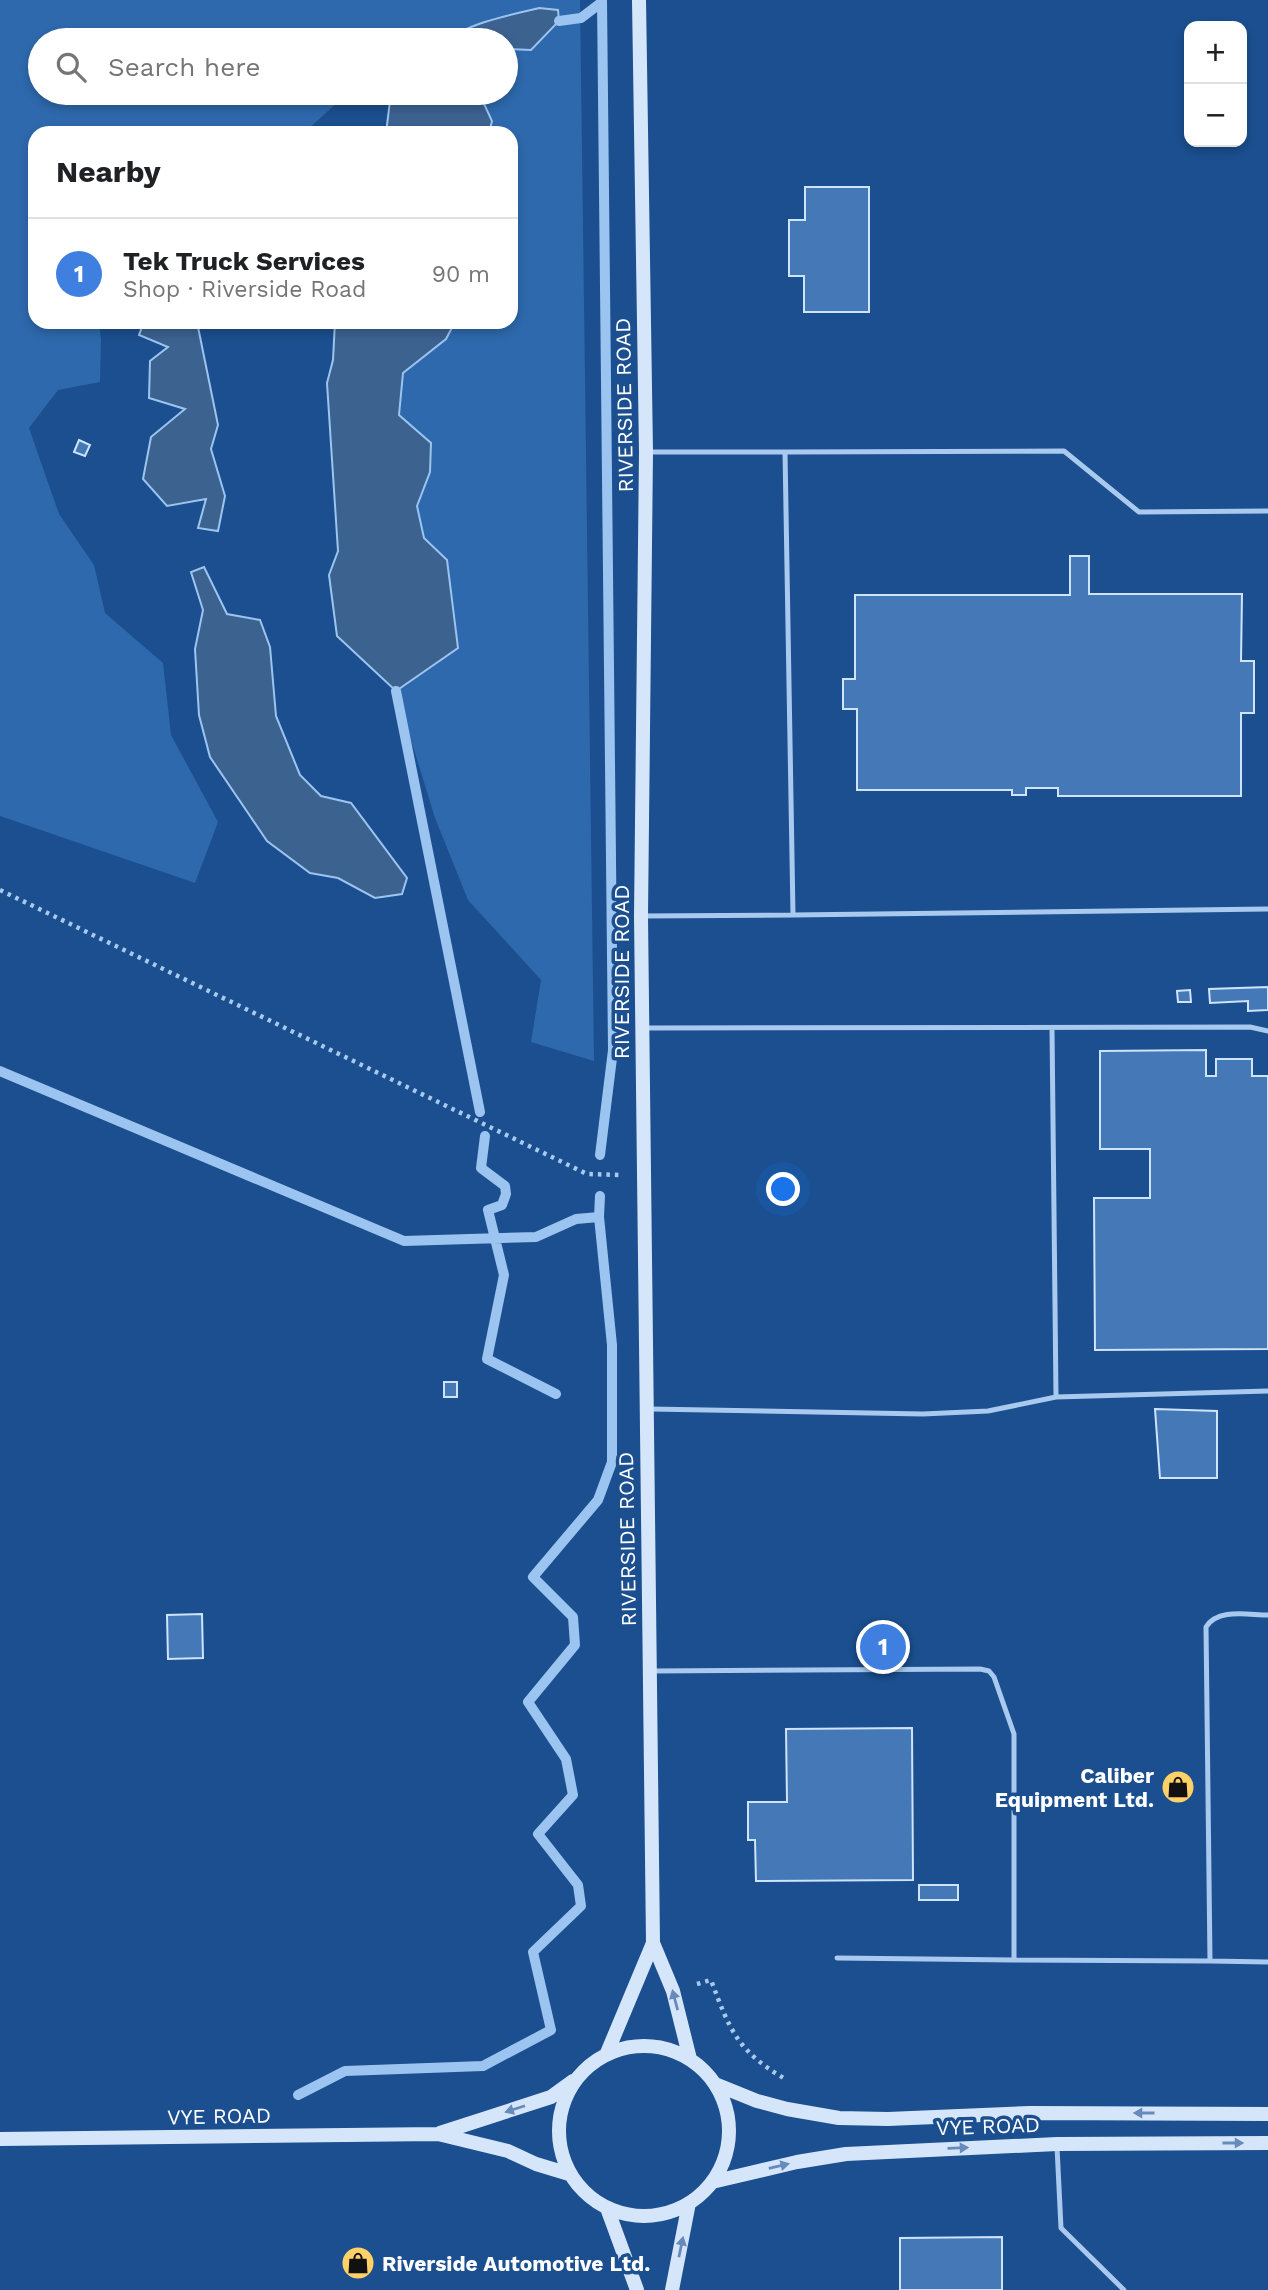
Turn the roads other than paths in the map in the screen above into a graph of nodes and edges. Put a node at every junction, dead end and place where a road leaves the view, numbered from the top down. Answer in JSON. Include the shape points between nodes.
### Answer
{"nodes":[{"id":1,"x":639,"y":0,"type":"edge"},
{"id":2,"x":646,"y":452,"type":"junction"},
{"id":3,"x":785,"y":452,"type":"junction"},
{"id":4,"x":1268,"y":511,"type":"edge"},
{"id":5,"x":1268,"y":909,"type":"edge"},
{"id":6,"x":793,"y":915,"type":"junction"},
{"id":7,"x":641,"y":916,"type":"junction"},
{"id":8,"x":642,"y":1028,"type":"junction"},
{"id":9,"x":1052,"y":1028,"type":"junction"},
{"id":10,"x":1268,"y":1031,"type":"edge"},
{"id":11,"x":1268,"y":1391,"type":"edge"},
{"id":12,"x":1056,"y":1397,"type":"junction"},
{"id":13,"x":646,"y":1409,"type":"junction"},
{"id":14,"x":1268,"y":1615,"type":"edge"},
{"id":15,"x":649,"y":1671,"type":"junction"},
{"id":16,"x":653,"y":1944,"type":"junction"},
{"id":17,"x":837,"y":1958,"type":"dead end"},
{"id":18,"x":1014,"y":1959,"type":"junction"},
{"id":19,"x":1210,"y":1961,"type":"junction"},
{"id":20,"x":1268,"y":1962,"type":"edge"},
{"id":21,"x":607,"y":2053,"type":"junction"},
{"id":22,"x":690,"y":2059,"type":"junction"},
{"id":23,"x":575,"y":2080,"type":"junction"},
{"id":24,"x":715,"y":2084,"type":"junction"},
{"id":25,"x":1268,"y":2114,"type":"edge"},
{"id":26,"x":439,"y":2134,"type":"junction"},
{"id":27,"x":0,"y":2139,"type":"edge"},
{"id":28,"x":1268,"y":2143,"type":"edge"},
{"id":29,"x":1057,"y":2144,"type":"junction"},
{"id":30,"x":569,"y":2174,"type":"junction"},
{"id":31,"x":712,"y":2182,"type":"junction"},
{"id":32,"x":689,"y":2203,"type":"junction"},
{"id":33,"x":607,"y":2208,"type":"junction"},
{"id":34,"x":637,"y":2290,"type":"edge"},
{"id":35,"x":672,"y":2290,"type":"edge"},
{"id":36,"x":1124,"y":2290,"type":"edge"}],
"edges":[{"from":1,"to":2,"type":"main road","name":"RIVERSIDE ROAD"},
{"from":2,"to":3,"type":"lane"},
{"from":2,"to":7,"type":"main road","name":"RIVERSIDE ROAD"},
{"from":3,"to":4,"type":"lane","via":[[1065,450],[1139,512]]},
{"from":3,"to":6,"type":"lane"},
{"from":5,"to":6,"type":"lane"},
{"from":6,"to":7,"type":"lane"},
{"from":7,"to":8,"type":"main road","name":"RIVERSIDE ROAD"},
{"from":8,"to":9,"type":"lane"},
{"from":8,"to":13,"type":"main road","name":"RIVERSIDE ROAD"},
{"from":9,"to":10,"type":"lane","via":[[1250,1027]]},
{"from":9,"to":12,"type":"lane"},
{"from":11,"to":12,"type":"lane"},
{"from":12,"to":13,"type":"lane","via":[[988,1411],[923,1414]]},
{"from":13,"to":15,"type":"main road","name":"RIVERSIDE ROAD"},
{"from":14,"to":19,"type":"lane","via":[[1218,1615],[1206,1627]]},
{"from":15,"to":16,"type":"main road","name":"RIVERSIDE ROAD"},
{"from":15,"to":18,"type":"lane","via":[[989,1671],[1014,1734]]},
{"from":16,"to":21,"type":"main road","name":"RIVERSIDE ROAD"},
{"from":22,"to":16,"type":"main road","name":"RIVERSIDE ROAD","one_way":true,"via":[[673,1991]]},
{"from":17,"to":18,"type":"lane"},
{"from":18,"to":19,"type":"lane"},
{"from":19,"to":20,"type":"lane"},
{"from":21,"to":22,"type":"main road","via":[[635,2046],[664,2048]]},
{"from":21,"to":23,"type":"main road"},
{"from":22,"to":24,"type":"main road"},
{"from":23,"to":26,"type":"main road","name":"VYE ROAD","one_way":true,"via":[[551,2097]]},
{"from":23,"to":30,"type":"main road","via":[[559,2116],[559,2146]]},
{"from":25,"to":24,"type":"main road","name":"VYE ROAD","one_way":true,"via":[[839,2118],[757,2101]]},
{"from":24,"to":31,"type":"main road","via":[[726,2108],[729,2133],[724,2159]]},
{"from":26,"to":27,"type":"main road","name":"VYE ROAD"},
{"from":26,"to":30,"type":"main road","name":"VYE ROAD","via":[[508,2151]]},
{"from":29,"to":28,"type":"main road","name":"VYE ROAD","one_way":true},
{"from":31,"to":29,"type":"main road","name":"VYE ROAD","one_way":true,"via":[[846,2154]]},
{"from":29,"to":36,"type":"lane","via":[[1061,2228]]},
{"from":30,"to":33,"type":"main road","via":[[585,2194]]},
{"from":31,"to":32,"type":"main road"},
{"from":32,"to":33,"type":"main road","via":[[663,2214],[635,2216]]},
{"from":35,"to":32,"type":"main road","one_way":true},
{"from":33,"to":34,"type":"main road"}]}
